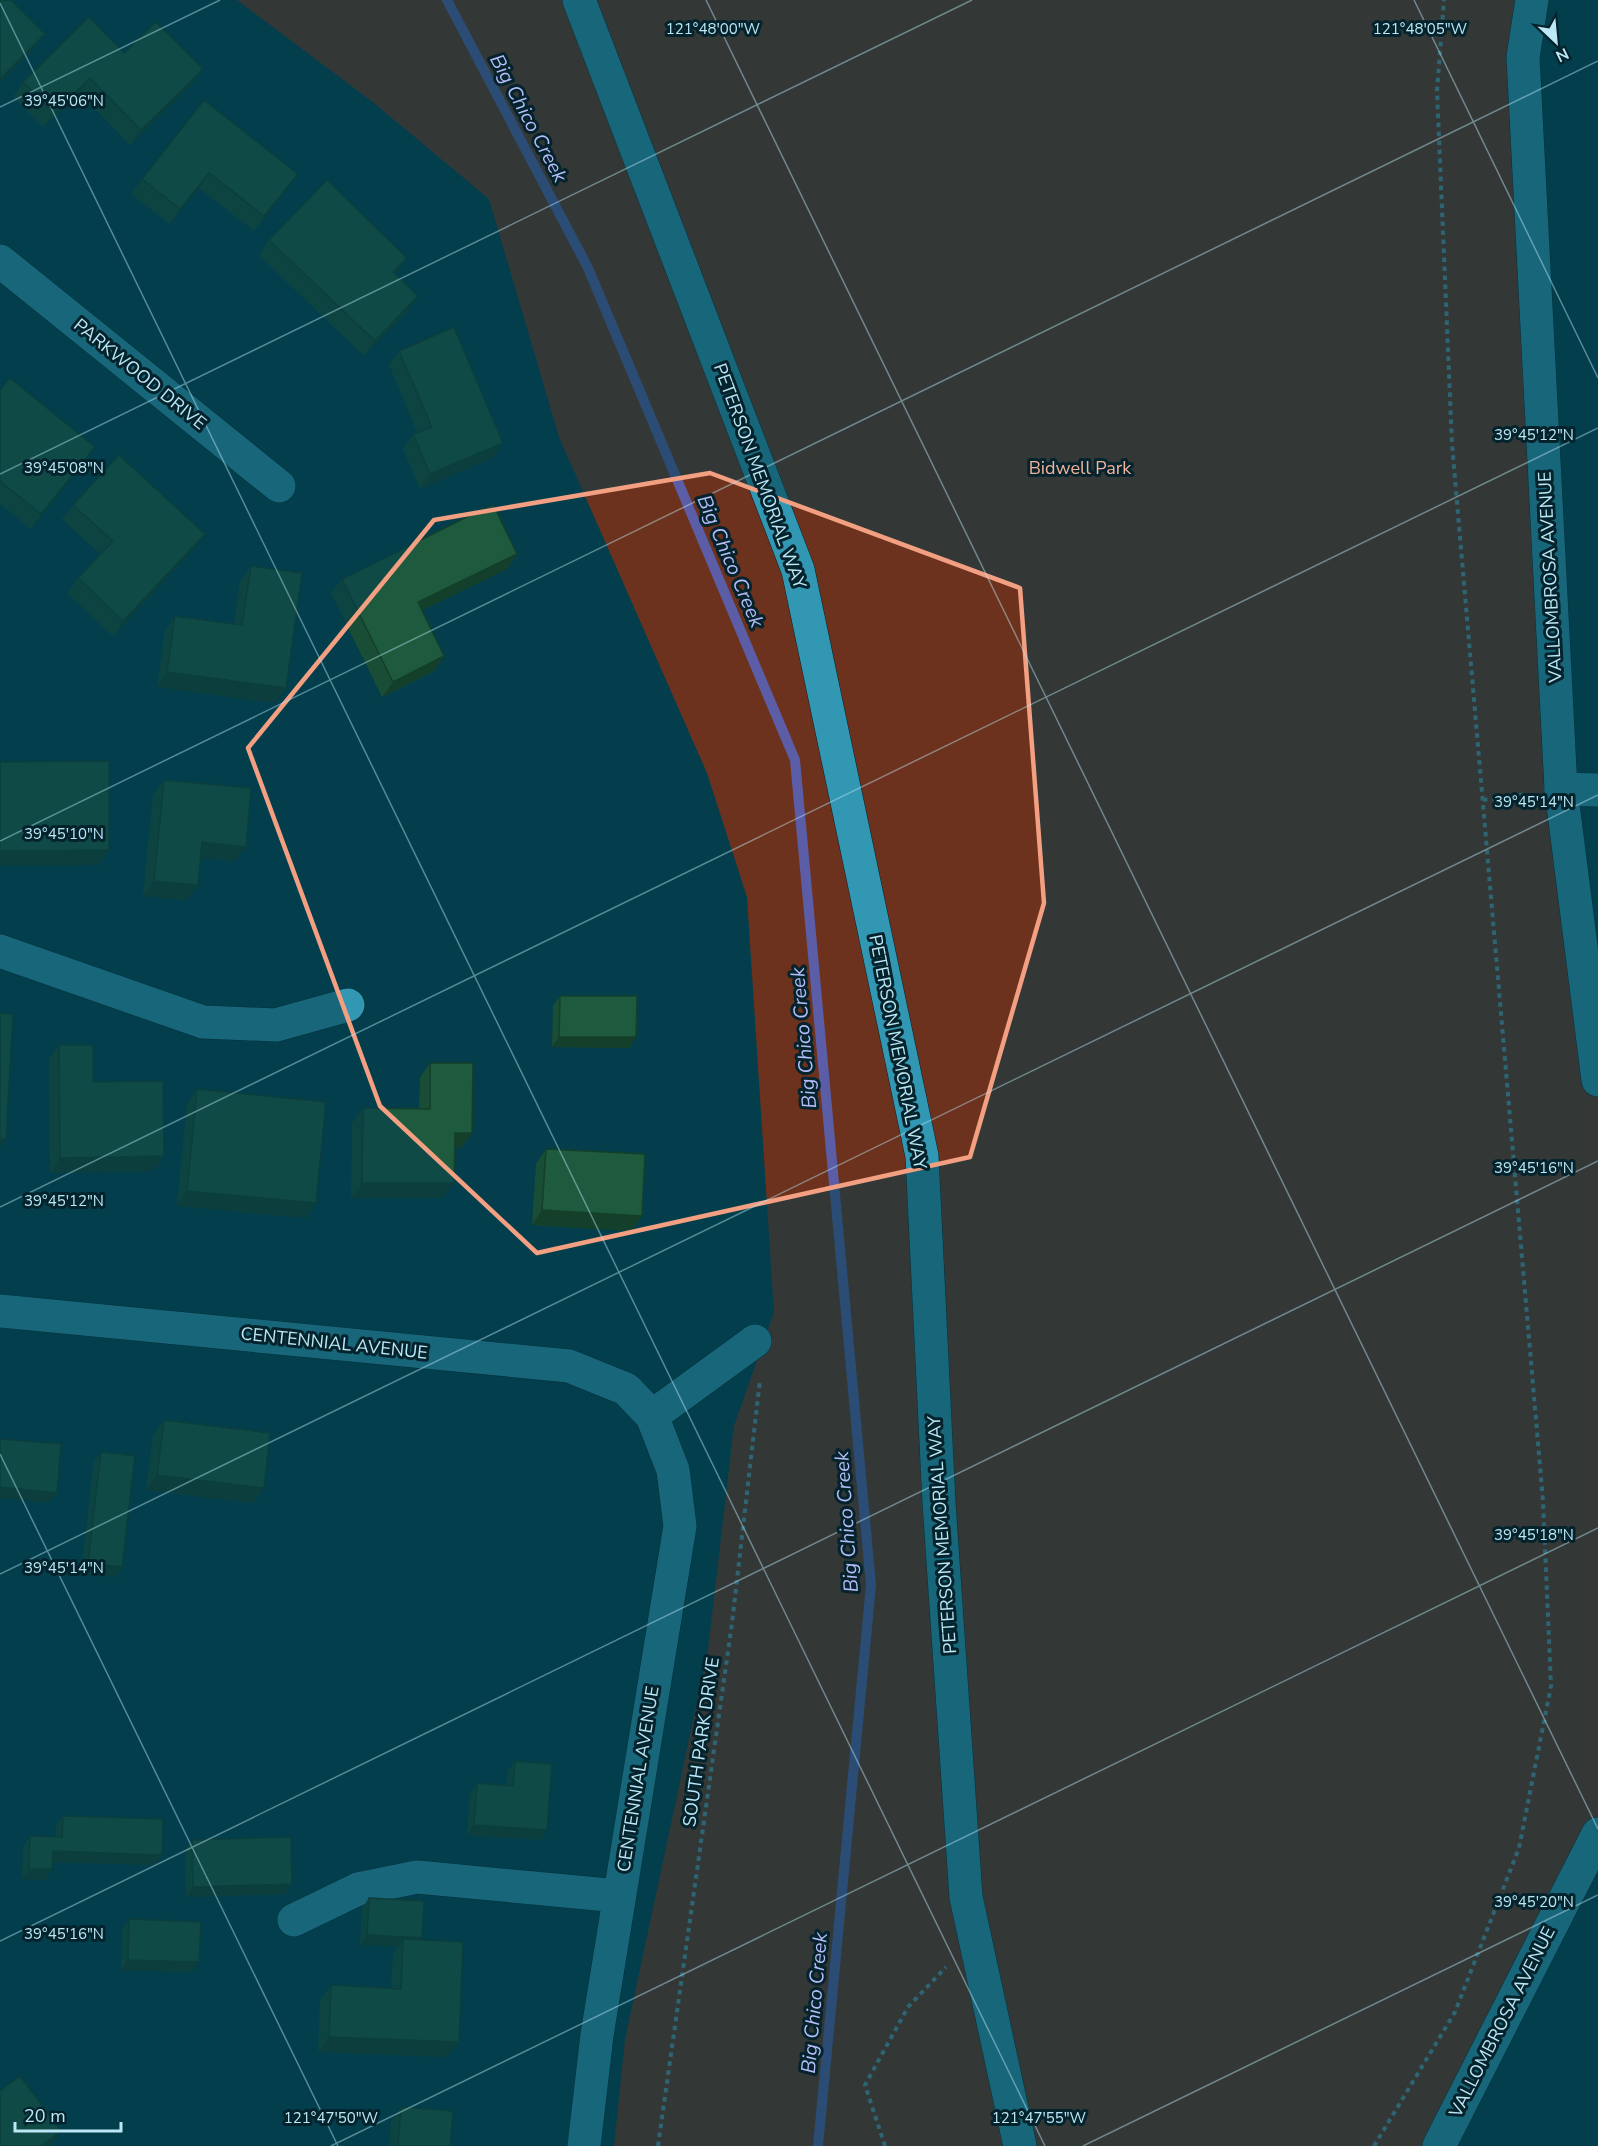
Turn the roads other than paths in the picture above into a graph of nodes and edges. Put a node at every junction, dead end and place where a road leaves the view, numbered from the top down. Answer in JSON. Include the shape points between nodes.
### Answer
{"nodes":[{"id":1,"x":579,"y":0,"type":"edge"},
{"id":2,"x":1532,"y":0,"type":"edge"},
{"id":3,"x":0,"y":261,"type":"edge"},
{"id":4,"x":279,"y":486,"type":"dead end"},
{"id":5,"x":1560,"y":789,"type":"junction"},
{"id":6,"x":1598,"y":790,"type":"edge"},
{"id":7,"x":0,"y":951,"type":"edge"},
{"id":8,"x":348,"y":1005,"type":"dead end"},
{"id":9,"x":1598,"y":1080,"type":"edge"},
{"id":10,"x":0,"y":1311,"type":"edge"},
{"id":11,"x":755,"y":1341,"type":"road end"},
{"id":12,"x":652,"y":1416,"type":"junction"},
{"id":13,"x":1598,"y":1834,"type":"edge"},
{"id":14,"x":619,"y":1896,"type":"junction"},
{"id":15,"x":294,"y":1920,"type":"dead end"},
{"id":16,"x":584,"y":2146,"type":"edge"},
{"id":17,"x":1020,"y":2146,"type":"edge"},
{"id":18,"x":1438,"y":2146,"type":"edge"}],
"edges":[{"from":1,"to":17,"type":"street","name":"PETERSON MEMORIAL WAY","via":[[798,570],[922,1156],[940,1515],[966,1897]]},
{"from":2,"to":5,"type":"street","name":"VALLOMBROSA AVENUE","via":[[1523,57]]},
{"from":3,"to":4,"type":"street","name":"PARKWOOD DRIVE"},
{"from":5,"to":6,"type":"street"},
{"from":5,"to":9,"type":"street","name":"VALLOMBROSA AVENUE"},
{"from":7,"to":8,"type":"street","via":[[203,1022],[276,1025]]},
{"from":10,"to":12,"type":"street","name":"CENTENNIAL AVENUE","via":[[569,1366],[626,1389]]},
{"from":11,"to":12,"type":"street"},
{"from":12,"to":14,"type":"street","name":"CENTENNIAL AVENUE","via":[[673,1470],[680,1526]]},
{"from":13,"to":18,"type":"street","name":"VALLOMBROSA AVENUE"},
{"from":14,"to":15,"type":"street","via":[[417,1876],[358,1889]]},
{"from":14,"to":16,"type":"street","name":"CENTENNIAL AVENUE"}]}
